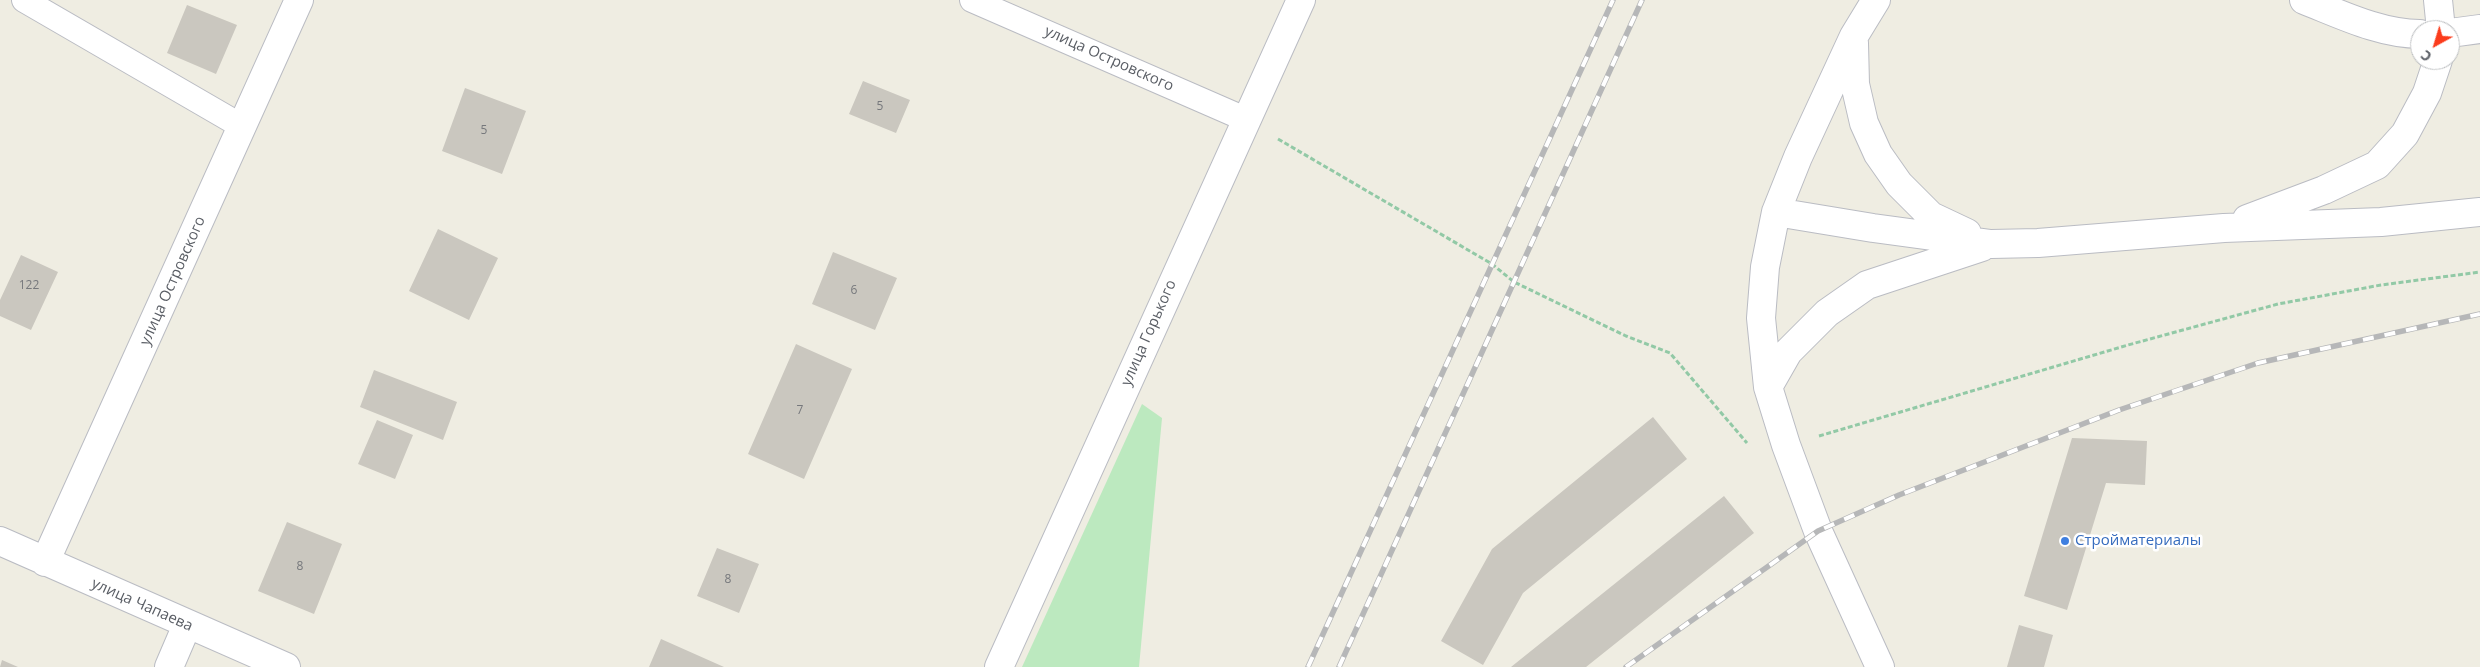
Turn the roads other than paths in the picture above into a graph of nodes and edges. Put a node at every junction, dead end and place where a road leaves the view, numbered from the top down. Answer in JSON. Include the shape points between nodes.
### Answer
{"nodes":[{"id":1,"x":24,"y":0,"type":"edge"},
{"id":2,"x":299,"y":0,"type":"edge"},
{"id":3,"x":972,"y":0,"type":"edge"},
{"id":4,"x":1301,"y":0,"type":"edge"},
{"id":5,"x":1876,"y":0,"type":"edge"},
{"id":6,"x":2304,"y":0,"type":"edge"},
{"id":7,"x":2438,"y":0,"type":"edge"},
{"id":8,"x":2440,"y":20,"type":"edge"},
{"id":9,"x":2480,"y":29,"type":"edge"},
{"id":10,"x":2460,"y":32,"type":"edge"},
{"id":11,"x":2410,"y":34,"type":"edge"},
{"id":12,"x":1854,"y":36,"type":"junction"},
{"id":13,"x":2435,"y":70,"type":"edge"},
{"id":14,"x":1245,"y":119,"type":"junction"},
{"id":15,"x":243,"y":127,"type":"junction"},
{"id":16,"x":1776,"y":212,"type":"junction"},
{"id":17,"x":2480,"y":212,"type":"edge"},
{"id":18,"x":2224,"y":228,"type":"junction"},
{"id":19,"x":1991,"y":244,"type":"junction"},
{"id":20,"x":1768,"y":387,"type":"junction"},
{"id":21,"x":0,"y":541,"type":"edge"},
{"id":22,"x":45,"y":562,"type":"junction"},
{"id":23,"x":187,"y":625,"type":"junction"},
{"id":24,"x":168,"y":667,"type":"edge"},
{"id":25,"x":286,"y":667,"type":"edge"},
{"id":26,"x":999,"y":667,"type":"edge"},
{"id":27,"x":1880,"y":667,"type":"edge"}],
"edges":[{"from":1,"to":15,"type":"lane"},
{"from":2,"to":15,"type":"street","name":"улица Островского"},
{"from":3,"to":14,"type":"lane","name":"улица Островского"},
{"from":4,"to":14,"type":"street","name":"улица Горького"},
{"from":5,"to":12,"type":"street"},
{"from":6,"to":11,"type":"street","via":[[2355,20]]},
{"from":7,"to":8,"type":"street"},
{"from":9,"to":10,"type":"street"},
{"from":12,"to":16,"type":"street"},
{"from":12,"to":19,"type":"street","via":[[1855,84],[1864,123],[1878,154],[1899,184],[1931,216]]},
{"from":13,"to":18,"type":"street","via":[[2427,93],[2405,134],[2377,165],[2324,190]]},
{"from":14,"to":26,"type":"street","name":"улица Горького"},
{"from":15,"to":22,"type":"street","name":"улица Островского"},
{"from":16,"to":19,"type":"street"},
{"from":16,"to":20,"type":"street","via":[[1765,267],[1761,318]]},
{"from":17,"to":18,"type":"street","via":[[2381,222]]},
{"from":18,"to":19,"type":"street"},
{"from":19,"to":20,"type":"street","via":[[1867,285],[1827,313],[1788,352]]},
{"from":20,"to":27,"type":"street","via":[[1818,531]]},
{"from":21,"to":22,"type":"street","name":"улица Чапаева"},
{"from":22,"to":23,"type":"street","name":"улица Чапаева"},
{"from":23,"to":24,"type":"street"},
{"from":23,"to":25,"type":"street","name":"улица Чапаева"}]}
